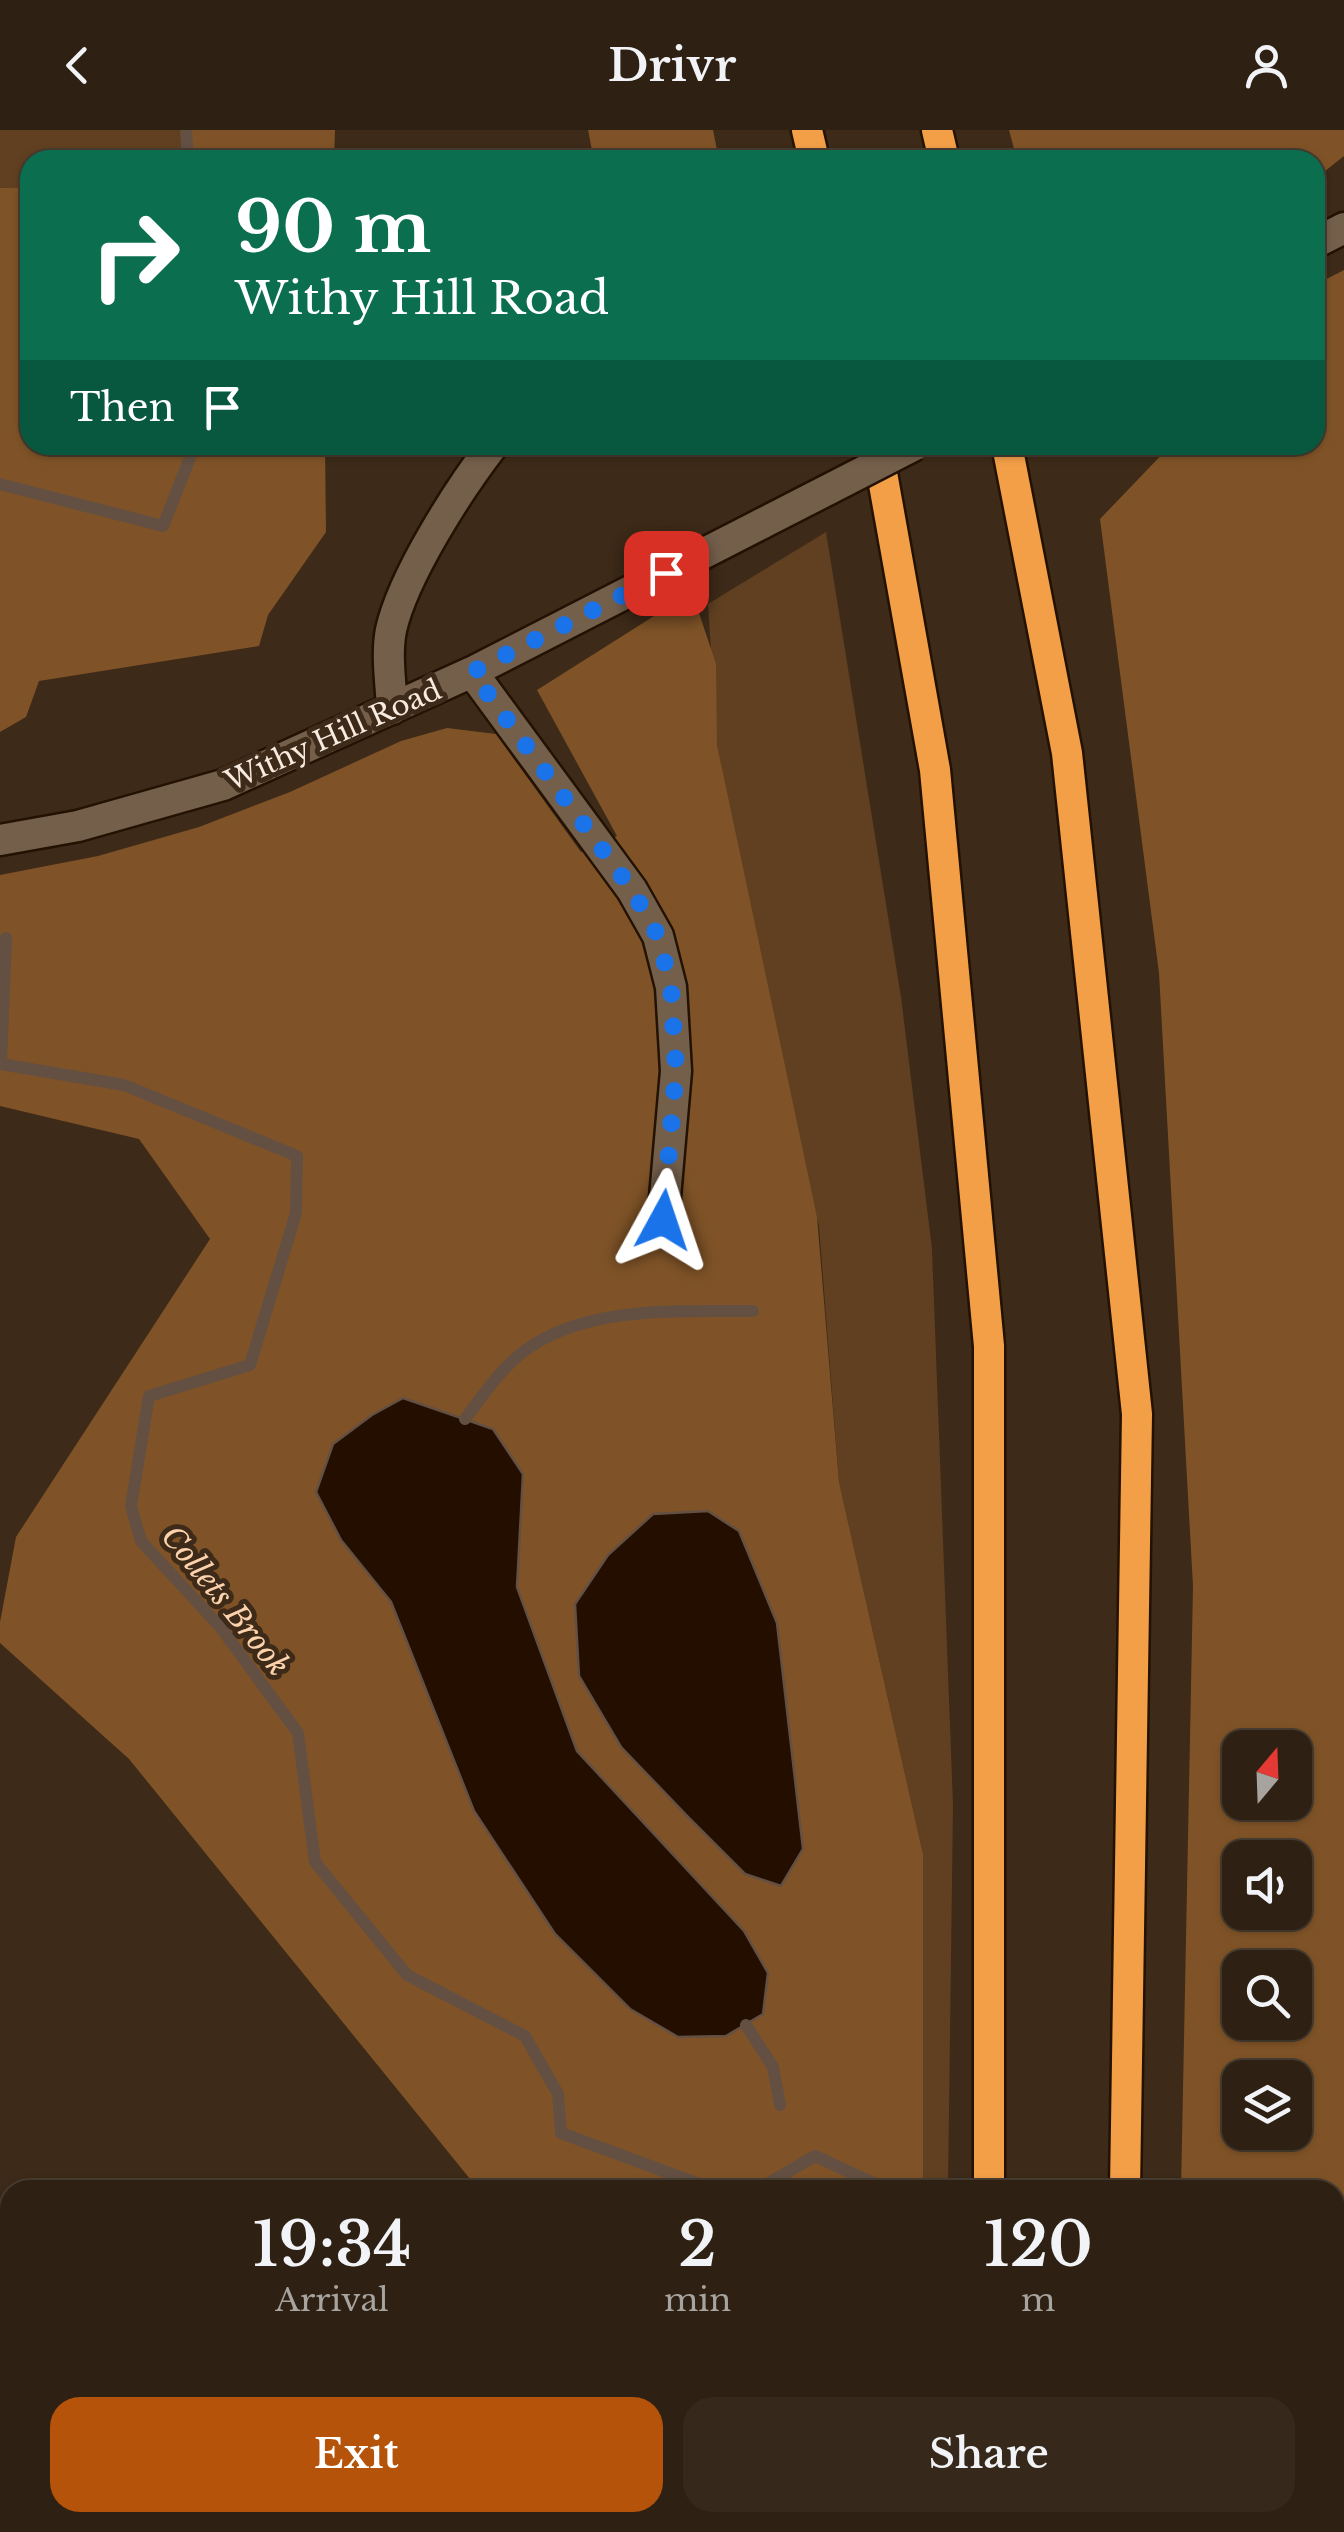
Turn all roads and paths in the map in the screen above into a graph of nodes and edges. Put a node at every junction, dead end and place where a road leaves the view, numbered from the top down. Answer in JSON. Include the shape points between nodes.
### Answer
{"nodes":[{"id":1,"x":485,"y":455,"type":"edge"},
{"id":2,"x":880,"y":455,"type":"edge"},
{"id":3,"x":895,"y":455,"type":"edge"},
{"id":4,"x":1009,"y":455,"type":"edge"},
{"id":5,"x":472,"y":672,"type":"junction"},
{"id":6,"x":392,"y":709,"type":"junction"},
{"id":7,"x":0,"y":840,"type":"edge"},
{"id":8,"x":663,"y":1220,"type":"dead end"},
{"id":9,"x":988,"y":2180,"type":"edge"},
{"id":10,"x":1125,"y":2180,"type":"edge"}],
"edges":[{"from":1,"to":6,"type":"street","via":[[402,602],[392,630]]},
{"from":2,"to":9,"type":"highway","via":[[936,770],[989,1346]]},
{"from":3,"to":5,"type":"street","name":"Withy Hill Road","bridge":true},
{"from":4,"to":10,"type":"highway","via":[[1067,753],[1136,1414]]},
{"from":5,"to":6,"type":"street","name":"Withy Hill Road"},
{"from":5,"to":8,"type":"street","via":[[632,890],[658,936],[671,987],[676,1070]]},
{"from":6,"to":7,"type":"street","name":"Withy Hill Road","via":[[224,785],[78,826]]}]}
